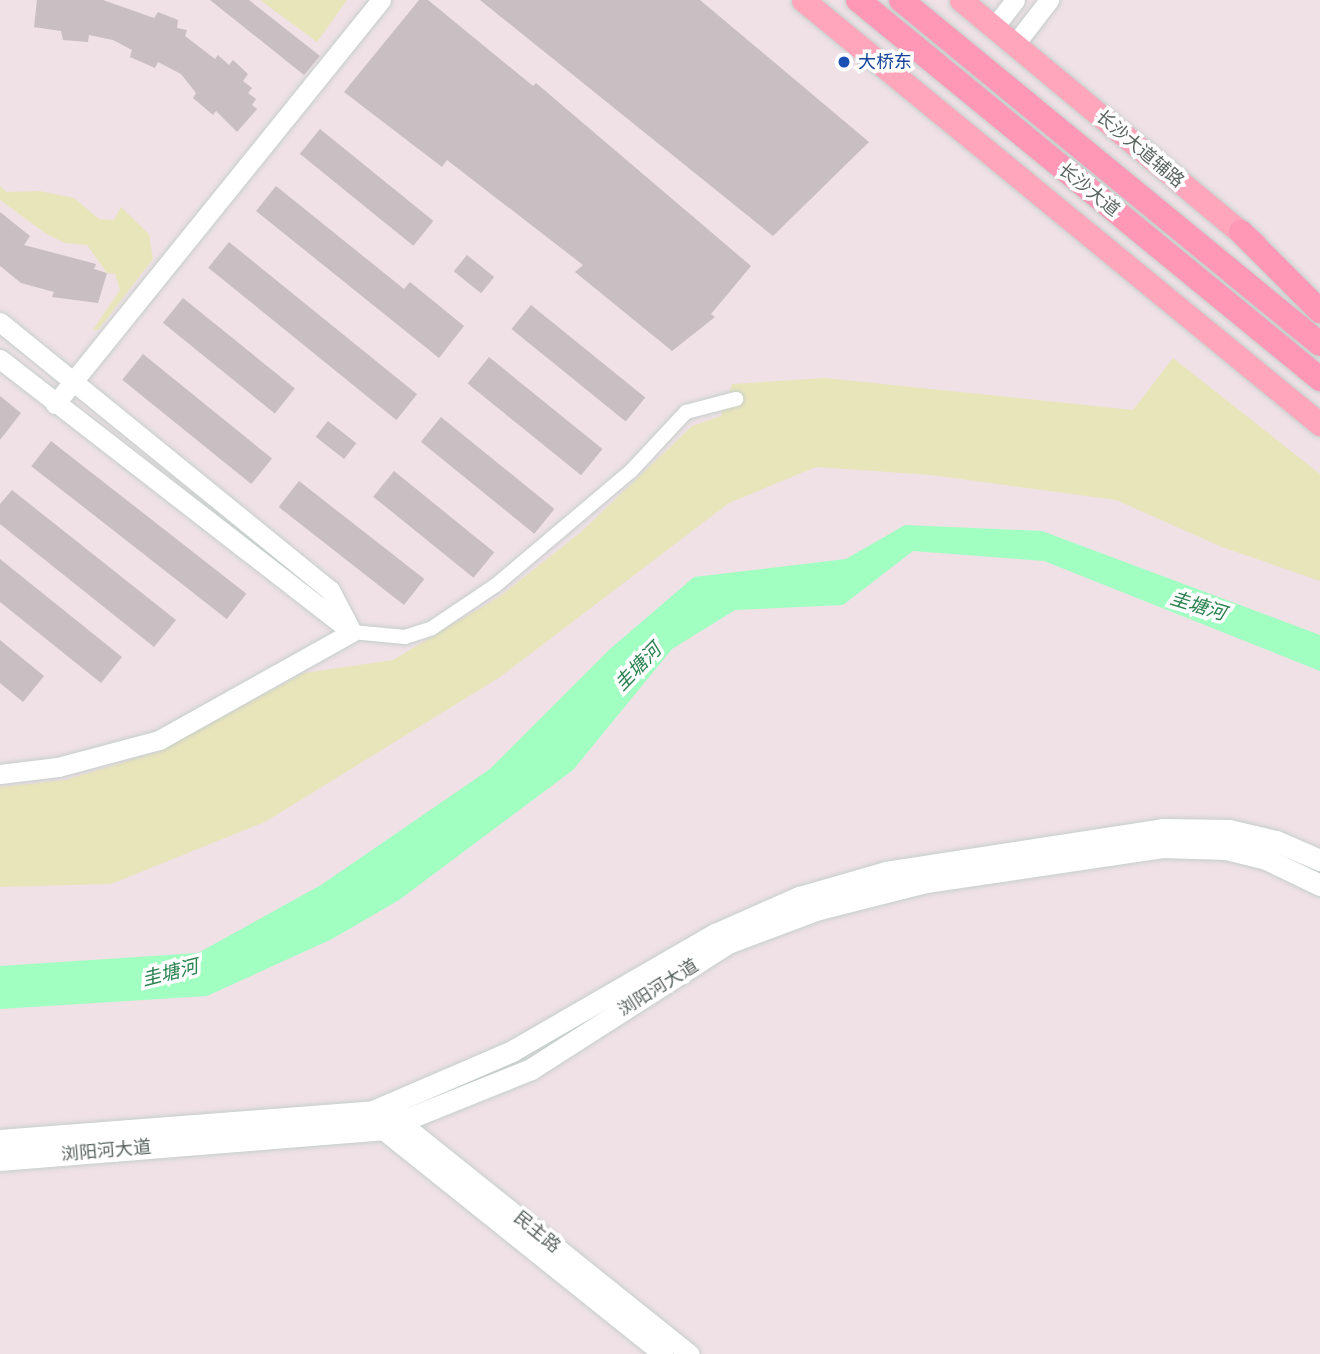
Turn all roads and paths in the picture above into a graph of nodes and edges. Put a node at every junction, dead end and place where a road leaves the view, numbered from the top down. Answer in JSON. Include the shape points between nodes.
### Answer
{"nodes":[{"id":1,"x":381,"y":0,"type":"edge"},
{"id":2,"x":803,"y":0,"type":"edge"},
{"id":3,"x":858,"y":0,"type":"edge"},
{"id":4,"x":901,"y":0,"type":"edge"},
{"id":5,"x":961,"y":0,"type":"edge"},
{"id":6,"x":1014,"y":0,"type":"edge"},
{"id":7,"x":1049,"y":0,"type":"edge"},
{"id":8,"x":994,"y":27,"type":"junction"},
{"id":9,"x":1015,"y":44,"type":"junction"},
{"id":10,"x":1241,"y":232,"type":"junction"},
{"id":11,"x":1320,"y":297,"type":"edge"},
{"id":12,"x":1320,"y":312,"type":"edge"},
{"id":13,"x":0,"y":322,"type":"edge"},
{"id":14,"x":1320,"y":344,"type":"edge"},
{"id":15,"x":0,"y":359,"type":"edge"},
{"id":16,"x":1320,"y":379,"type":"edge"},
{"id":17,"x":75,"y":382,"type":"junction"},
{"id":18,"x":736,"y":398,"type":"dead end"},
{"id":19,"x":55,"y":404,"type":"junction"},
{"id":20,"x":1320,"y":424,"type":"edge"},
{"id":21,"x":352,"y":632,"type":"junction"},
{"id":22,"x":0,"y":774,"type":"edge"},
{"id":23,"x":1320,"y":860,"type":"edge"},
{"id":24,"x":1320,"y":885,"type":"edge"},
{"id":25,"x":388,"y":1116,"type":"junction"},
{"id":26,"x":0,"y":1140,"type":"edge"},
{"id":27,"x":0,"y":1160,"type":"edge"},
{"id":28,"x":663,"y":1354,"type":"edge"},
{"id":29,"x":690,"y":1354,"type":"edge"}],
"edges":[{"from":1,"to":17,"type":"street"},
{"from":2,"to":20,"type":"main road"},
{"from":3,"to":16,"type":"highway","name":"长沙大道"},
{"from":4,"to":14,"type":"highway","name":"长沙大道"},
{"from":5,"to":8,"type":"main road","name":"长沙大道辅路"},
{"from":6,"to":8,"type":"street"},
{"from":7,"to":9,"type":"street"},
{"from":8,"to":9,"type":"main road","name":"长沙大道辅路"},
{"from":9,"to":10,"type":"main road","name":"长沙大道辅路"},
{"from":10,"to":11,"type":"main road","name":"长沙大道辅路"},
{"from":10,"to":12,"type":"highway"},
{"from":13,"to":17,"type":"street"},
{"from":15,"to":19,"type":"street"},
{"from":17,"to":19,"type":"street"},
{"from":17,"to":21,"type":"street","via":[[330,590]]},
{"from":18,"to":21,"type":"street","via":[[686,412],[631,471],[496,585],[432,628],[405,637]]},
{"from":19,"to":21,"type":"street"},
{"from":21,"to":22,"type":"street","via":[[159,740],[58,767]]},
{"from":23,"to":25,"type":"main road","name":"浏阳河大道","via":[[1276,841],[1229,830],[1163,829],[886,872],[799,897],[715,934],[512,1051]]},
{"from":24,"to":25,"type":"main road","name":"浏阳河大道","via":[[1266,859],[1226,849],[1162,847],[926,882],[819,909],[728,943],[531,1069]]},
{"from":25,"to":26,"type":"main road","name":"浏阳河大道"},
{"from":25,"to":27,"type":"main road","name":"浏阳河大道"},
{"from":25,"to":28,"type":"street","name":"民主路"},
{"from":25,"to":29,"type":"street","name":"民主路"}]}
